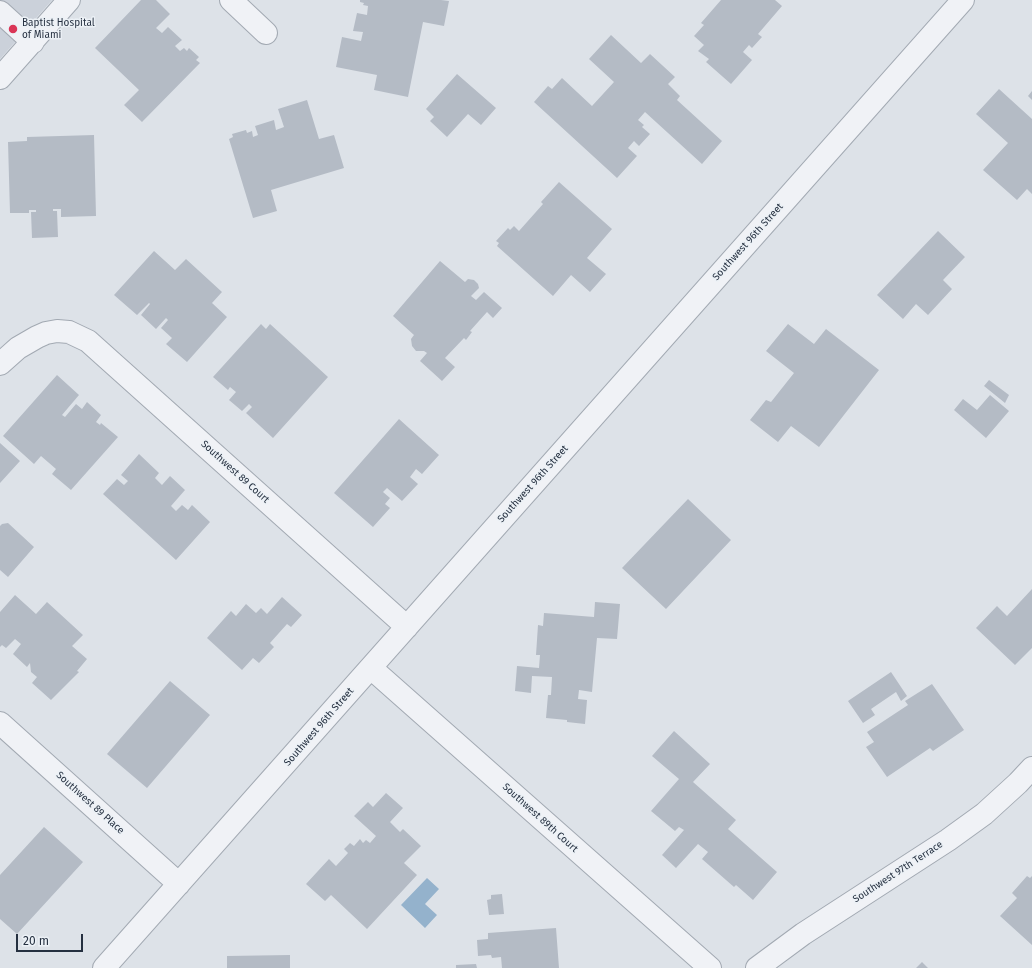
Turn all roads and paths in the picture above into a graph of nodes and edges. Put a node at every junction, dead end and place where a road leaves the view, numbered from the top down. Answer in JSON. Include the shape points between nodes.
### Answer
{"nodes":[{"id":1,"x":69,"y":0,"type":"edge"},
{"id":2,"x":231,"y":0,"type":"edge"},
{"id":3,"x":963,"y":0,"type":"edge"},
{"id":4,"x":0,"y":12,"type":"edge"},
{"id":5,"x":266,"y":33,"type":"dead end"},
{"id":6,"x":33,"y":42,"type":"junction"},
{"id":7,"x":0,"y":78,"type":"edge"},
{"id":8,"x":0,"y":364,"type":"edge"},
{"id":9,"x":407,"y":627,"type":"junction"},
{"id":10,"x":371,"y":668,"type":"junction"},
{"id":11,"x":0,"y":723,"type":"edge"},
{"id":12,"x":1032,"y":768,"type":"edge"},
{"id":13,"x":179,"y":884,"type":"junction"},
{"id":14,"x":104,"y":968,"type":"edge"},
{"id":15,"x":710,"y":968,"type":"edge"},
{"id":16,"x":757,"y":968,"type":"edge"}],
"edges":[{"from":1,"to":6,"type":"street"},
{"from":2,"to":5,"type":"street"},
{"from":3,"to":9,"type":"street","name":"Southwest 96th Street"},
{"from":4,"to":6,"type":"street"},
{"from":6,"to":7,"type":"street"},
{"from":8,"to":9,"type":"street","name":"Southwest 89 Court","via":[[28,342],[46,333],[69,332],[88,341]]},
{"from":9,"to":10,"type":"street","name":"Southwest 96th Street"},
{"from":10,"to":13,"type":"street","name":"Southwest 96th Street"},
{"from":10,"to":15,"type":"street","name":"Southwest 89th Court"},
{"from":11,"to":13,"type":"street","name":"Southwest 89 Place"},
{"from":12,"to":16,"type":"street","name":"Southwest 97th Terrace","via":[[984,814],[803,934]]},
{"from":13,"to":14,"type":"street","name":"Southwest 96th Street"}]}
